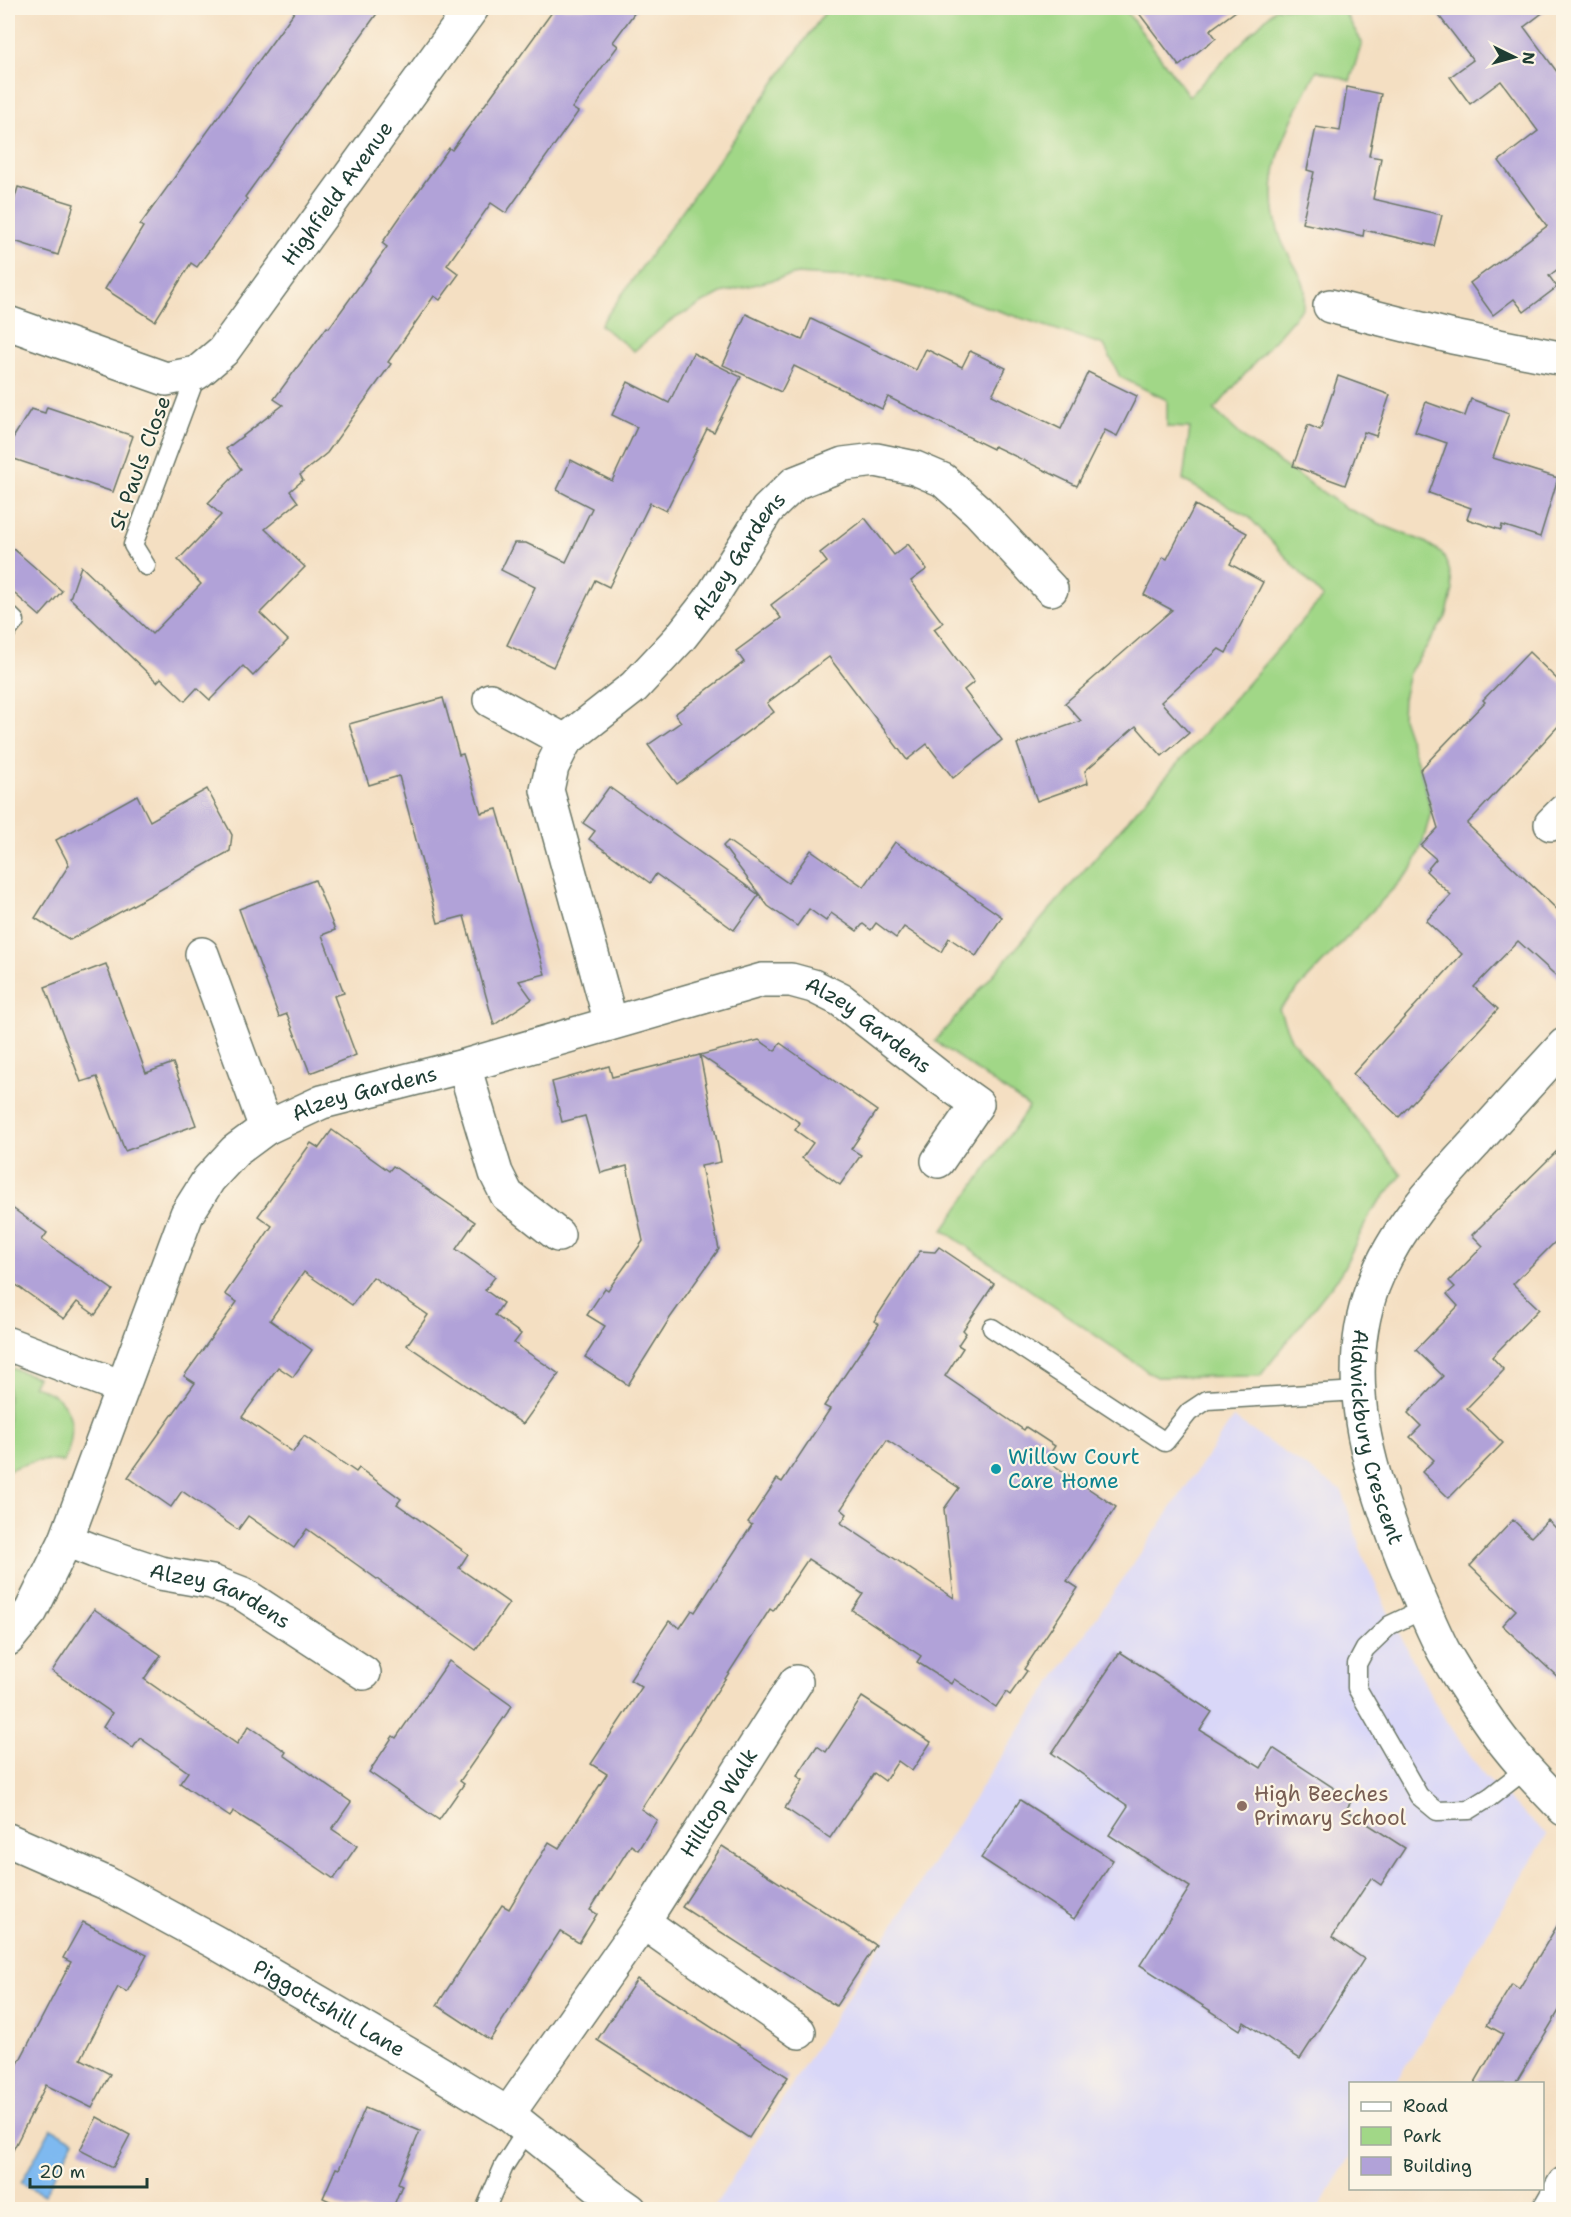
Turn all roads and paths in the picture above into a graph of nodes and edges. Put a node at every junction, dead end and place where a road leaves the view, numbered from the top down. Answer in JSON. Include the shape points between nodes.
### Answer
{"nodes":[{"id":1,"x":472,"y":8,"type":"edge"},
{"id":2,"x":1330,"y":306,"type":"dead end"},
{"id":3,"x":8,"y":323,"type":"edge"},
{"id":4,"x":1563,"y":359,"type":"edge"},
{"id":5,"x":197,"y":373,"type":"junction"},
{"id":6,"x":146,"y":566,"type":"dead end"},
{"id":7,"x":1051,"y":589,"type":"dead end"},
{"id":8,"x":8,"y":614,"type":"edge"},
{"id":9,"x":8,"y":630,"type":"edge"},
{"id":10,"x":490,"y":700,"type":"dead end"},
{"id":11,"x":566,"y":741,"type":"junction"},
{"id":12,"x":202,"y":954,"type":"dead end"},
{"id":13,"x":611,"y":1023,"type":"junction"},
{"id":14,"x":1563,"y":1045,"type":"edge"},
{"id":15,"x":464,"y":1066,"type":"junction"},
{"id":16,"x":266,"y":1128,"type":"junction"},
{"id":17,"x":938,"y":1161,"type":"dead end"},
{"id":18,"x":558,"y":1235,"type":"dead end"},
{"id":19,"x":992,"y":1328,"type":"dead end"},
{"id":20,"x":8,"y":1344,"type":"edge"},
{"id":21,"x":122,"y":1387,"type":"junction"},
{"id":22,"x":1358,"y":1391,"type":"junction"},
{"id":23,"x":66,"y":1540,"type":"junction"},
{"id":24,"x":1424,"y":1609,"type":"junction"},
{"id":25,"x":8,"y":1639,"type":"edge"},
{"id":26,"x":364,"y":1673,"type":"dead end"},
{"id":27,"x":796,"y":1682,"type":"dead end"},
{"id":28,"x":1526,"y":1769,"type":"junction"},
{"id":29,"x":1563,"y":1809,"type":"edge"},
{"id":30,"x":8,"y":1840,"type":"edge"},
{"id":31,"x":643,"y":1922,"type":"junction"},
{"id":32,"x":799,"y":2032,"type":"dead end"},
{"id":33,"x":518,"y":2122,"type":"junction"},
{"id":34,"x":1563,"y":2184,"type":"edge"},
{"id":35,"x":485,"y":2210,"type":"edge"},
{"id":36,"x":630,"y":2210,"type":"edge"},
{"id":37,"x":1550,"y":2210,"type":"edge"}],
"edges":[{"from":1,"to":5,"type":"street","name":"Highfield Avenue","via":[[223,351]]},
{"from":2,"to":4,"type":"street","via":[[1453,338]]},
{"from":3,"to":5,"type":"street","via":[[166,379]]},
{"from":5,"to":6,"type":"lane","name":"St Pauls Close","via":[[133,545]]},
{"from":7,"to":11,"type":"street","name":"Alzey Gardens","via":[[978,511],[943,480],[915,468],[876,460],[843,464],[795,483],[766,510],[709,601],[679,639],[634,687]]},
{"from":8,"to":9,"type":"lane","via":[[15,621]]},
{"from":10,"to":11,"type":"street"},
{"from":11,"to":13,"type":"street","name":"Alzey Gardens","via":[[552,767],[547,790]]},
{"from":12,"to":16,"type":"street","name":"Alzey Gardens"},
{"from":13,"to":15,"type":"street","name":"Alzey Gardens"},
{"from":13,"to":17,"type":"street","name":"Alzey Gardens","via":[[762,980],[791,980],[813,986],[841,1000],[977,1104]]},
{"from":14,"to":22,"type":"street","name":"Aldwickbury Crescent","via":[[1425,1197],[1394,1242],[1373,1286],[1360,1337]]},
{"from":15,"to":16,"type":"street","name":"Alzey Gardens","via":[[322,1102]]},
{"from":15,"to":18,"type":"street","name":"Alzey Gardens","via":[[496,1173],[507,1195]]},
{"from":16,"to":21,"type":"street","name":"Alzey Gardens","via":[[209,1179],[187,1214]]},
{"from":19,"to":22,"type":"lane","via":[[1165,1442],[1189,1412],[1207,1400]]},
{"from":20,"to":21,"type":"street"},
{"from":21,"to":23,"type":"street","name":"Alzey Gardens"},
{"from":22,"to":24,"type":"street","name":"Aldwickbury Crescent","via":[[1366,1447],[1384,1510]]},
{"from":23,"to":25,"type":"street","name":"Alzey Gardens","via":[[31,1611]]},
{"from":23,"to":26,"type":"street","name":"Alzey Gardens","via":[[160,1574],[212,1582],[243,1594]]},
{"from":24,"to":28,"type":"street","name":"Aldwickbury Crescent","via":[[1444,1651],[1488,1720]]},
{"from":24,"to":28,"type":"lane","via":[[1390,1625],[1365,1649],[1358,1664],[1357,1688],[1419,1796],[1437,1811],[1469,1810]]},
{"from":27,"to":31,"type":"street","name":"Hilltop Walk"},
{"from":28,"to":29,"type":"street","name":"Aldwickbury Crescent"},
{"from":30,"to":33,"type":"street","name":"Piggottshill Lane","via":[[106,1883],[215,1942]]},
{"from":31,"to":32,"type":"street"},
{"from":31,"to":33,"type":"street","name":"Hilltop Walk"},
{"from":33,"to":35,"type":"lane"},
{"from":33,"to":36,"type":"street","name":"Piggottshill Lane"},
{"from":34,"to":37,"type":"street"}]}
